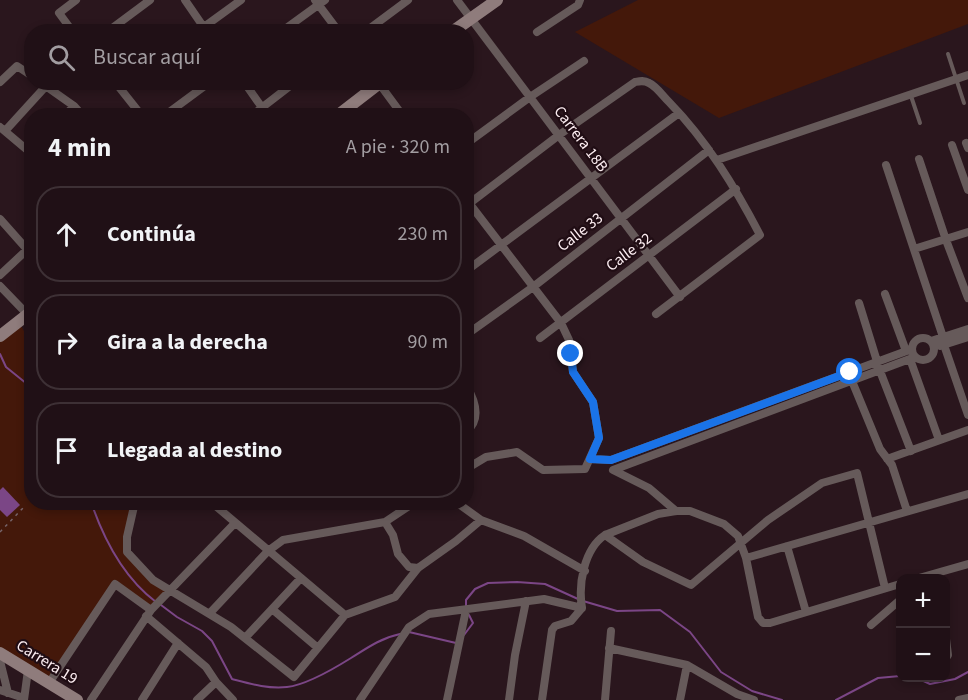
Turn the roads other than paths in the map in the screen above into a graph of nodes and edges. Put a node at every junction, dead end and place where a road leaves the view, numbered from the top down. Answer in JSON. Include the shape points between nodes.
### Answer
{"nodes":[{"id":1,"x":76,"y":0,"type":"edge"},
{"id":2,"x":150,"y":0,"type":"edge"},
{"id":3,"x":185,"y":0,"type":"edge"},
{"id":4,"x":241,"y":0,"type":"edge"},
{"id":5,"x":408,"y":0,"type":"edge"},
{"id":6,"x":457,"y":0,"type":"edge"},
{"id":7,"x":496,"y":0,"type":"edge"},
{"id":8,"x":580,"y":0,"type":"edge"},
{"id":9,"x":320,"y":2,"type":"edge"},
{"id":10,"x":471,"y":18,"type":"junction"},
{"id":11,"x":68,"y":24,"type":"edge"},
{"id":12,"x":118,"y":24,"type":"edge"},
{"id":13,"x":199,"y":24,"type":"edge"},
{"id":14,"x":211,"y":24,"type":"edge"},
{"id":15,"x":291,"y":24,"type":"edge"},
{"id":16,"x":334,"y":24,"type":"edge"},
{"id":17,"x":376,"y":24,"type":"edge"},
{"id":18,"x":463,"y":24,"type":"edge"},
{"id":19,"x":537,"y":32,"type":"dead end"},
{"id":20,"x":948,"y":54,"type":"dead end"},
{"id":21,"x":584,"y":61,"type":"dead end"},
{"id":22,"x":24,"y":71,"type":"edge"},
{"id":23,"x":968,"y":75,"type":"edge"},
{"id":24,"x":955,"y":79,"type":"junction"},
{"id":25,"x":0,"y":82,"type":"edge"},
{"id":26,"x":38,"y":90,"type":"edge"},
{"id":27,"x":51,"y":90,"type":"edge"},
{"id":28,"x":124,"y":90,"type":"edge"},
{"id":29,"x":199,"y":90,"type":"edge"},
{"id":30,"x":250,"y":90,"type":"edge"},
{"id":31,"x":284,"y":90,"type":"edge"},
{"id":32,"x":370,"y":90,"type":"edge"},
{"id":33,"x":384,"y":90,"type":"edge"},
{"id":34,"x":910,"y":95,"type":"junction"},
{"id":35,"x":530,"y":97,"type":"junction"},
{"id":36,"x":964,"y":103,"type":"dead end"},
{"id":37,"x":74,"y":106,"type":"edge"},
{"id":38,"x":262,"y":107,"type":"joint"},
{"id":39,"x":136,"y":108,"type":"edge"},
{"id":40,"x":175,"y":108,"type":"edge"},
{"id":41,"x":347,"y":108,"type":"edge"},
{"id":42,"x":397,"y":108,"type":"edge"},
{"id":43,"x":679,"y":113,"type":"junction"},
{"id":44,"x":920,"y":123,"type":"dead end"},
{"id":45,"x":3,"y":129,"type":"edge"},
{"id":46,"x":559,"y":135,"type":"junction"},
{"id":47,"x":474,"y":138,"type":"edge"},
{"id":48,"x":952,"y":145,"type":"dead end"},
{"id":49,"x":24,"y":146,"type":"edge"},
{"id":50,"x":709,"y":150,"type":"junction"},
{"id":51,"x":919,"y":159,"type":"dead end"},
{"id":52,"x":717,"y":160,"type":"junction"},
{"id":53,"x":886,"y":165,"type":"dead end"},
{"id":54,"x":591,"y":178,"type":"junction"},
{"id":55,"x":736,"y":189,"type":"junction"},
{"id":56,"x":968,"y":190,"type":"edge"},
{"id":57,"x":474,"y":199,"type":"edge"},
{"id":58,"x":474,"y":211,"type":"edge"},
{"id":59,"x":0,"y":219,"type":"edge"},
{"id":60,"x":622,"y":219,"type":"junction"},
{"id":61,"x":968,"y":232,"type":"edge"},
{"id":62,"x":946,"y":240,"type":"junction"},
{"id":63,"x":24,"y":244,"type":"edge"},
{"id":64,"x":501,"y":245,"type":"junction"},
{"id":65,"x":914,"y":249,"type":"junction"},
{"id":66,"x":24,"y":255,"type":"edge"},
{"id":67,"x":650,"y":256,"type":"junction"},
{"id":68,"x":474,"y":265,"type":"edge"},
{"id":69,"x":0,"y":275,"type":"edge"},
{"id":70,"x":0,"y":286,"type":"edge"},
{"id":71,"x":533,"y":287,"type":"junction"},
{"id":72,"x":885,"y":294,"type":"dead end"},
{"id":73,"x":680,"y":297,"type":"junction"},
{"id":74,"x":968,"y":298,"type":"edge"},
{"id":75,"x":859,"y":303,"type":"dead end"},
{"id":76,"x":24,"y":308,"type":"edge"},
{"id":77,"x":656,"y":315,"type":"dead end"},
{"id":78,"x":24,"y":317,"type":"edge"},
{"id":79,"x":561,"y":323,"type":"junction"},
{"id":80,"x":474,"y":329,"type":"edge"},
{"id":81,"x":968,"y":329,"type":"edge"},
{"id":82,"x":3,"y":333,"type":"edge"},
{"id":83,"x":968,"y":337,"type":"edge"},
{"id":84,"x":540,"y":338,"type":"dead end"},
{"id":85,"x":944,"y":341,"type":"junction"},
{"id":86,"x":932,"y":345,"type":"junction"},
{"id":87,"x":911,"y":354,"type":"junction"},
{"id":88,"x":878,"y":366,"type":"junction"},
{"id":89,"x":852,"y":381,"type":"junction"},
{"id":90,"x":474,"y":398,"type":"edge"},
{"id":91,"x":968,"y":416,"type":"edge"},
{"id":92,"x":474,"y":422,"type":"edge"},
{"id":93,"x":968,"y":430,"type":"edge"},
{"id":94,"x":939,"y":440,"type":"junction"},
{"id":95,"x":911,"y":451,"type":"junction"},
{"id":96,"x":590,"y":459,"type":"junction"},
{"id":97,"x":887,"y":459,"type":"junction"},
{"id":98,"x":474,"y":464,"type":"edge"},
{"id":99,"x":968,"y":494,"type":"edge"},
{"id":100,"x":133,"y":510,"type":"edge"},
{"id":101,"x":220,"y":510,"type":"edge"},
{"id":102,"x":403,"y":510,"type":"edge"},
{"id":103,"x":467,"y":510,"type":"edge"},
{"id":104,"x":676,"y":511,"type":"junction"},
{"id":105,"x":907,"y":511,"type":"junction"},
{"id":106,"x":481,"y":520,"type":"junction"},
{"id":107,"x":385,"y":522,"type":"junction"},
{"id":108,"x":235,"y":523,"type":"junction"},
{"id":109,"x":868,"y":523,"type":"junction"},
{"id":110,"x":605,"y":535,"type":"junction"},
{"id":111,"x":740,"y":543,"type":"junction"},
{"id":112,"x":787,"y":546,"type":"junction"},
{"id":113,"x":268,"y":551,"type":"junction"},
{"id":114,"x":746,"y":558,"type":"junction"},
{"id":115,"x":968,"y":564,"type":"edge"},
{"id":116,"x":418,"y":568,"type":"junction"},
{"id":117,"x":585,"y":571,"type":"junction"},
{"id":118,"x":939,"y":574,"type":"edge"},
{"id":119,"x":301,"y":578,"type":"junction"},
{"id":120,"x":896,"y":585,"type":"edge"},
{"id":121,"x":885,"y":588,"type":"junction"},
{"id":122,"x":170,"y":590,"type":"junction"},
{"id":123,"x":526,"y":601,"type":"junction"},
{"id":124,"x":896,"y":603,"type":"edge"},
{"id":125,"x":582,"y":608,"type":"junction"},
{"id":126,"x":272,"y":609,"type":"junction"},
{"id":127,"x":466,"y":610,"type":"junction"},
{"id":128,"x":806,"y":612,"type":"junction"},
{"id":129,"x":149,"y":613,"type":"junction"},
{"id":130,"x":210,"y":613,"type":"junction"},
{"id":131,"x":345,"y":615,"type":"junction"},
{"id":132,"x":871,"y":625,"type":"dead end"},
{"id":133,"x":611,"y":631,"type":"dead end"},
{"id":134,"x":245,"y":638,"type":"junction"},
{"id":135,"x":178,"y":644,"type":"junction"},
{"id":136,"x":318,"y":648,"type":"junction"},
{"id":137,"x":609,"y":648,"type":"junction"},
{"id":138,"x":0,"y":653,"type":"edge"},
{"id":139,"x":0,"y":661,"type":"edge"},
{"id":140,"x":687,"y":665,"type":"junction"},
{"id":141,"x":28,"y":670,"type":"junction"},
{"id":142,"x":216,"y":682,"type":"junction"},
{"id":143,"x":49,"y":683,"type":"junction"},
{"id":144,"x":4,"y":692,"type":"edge"},
{"id":145,"x":968,"y":698,"type":"edge"},
{"id":146,"x":24,"y":699,"type":"edge"},
{"id":147,"x":76,"y":700,"type":"edge"},
{"id":148,"x":91,"y":700,"type":"edge"},
{"id":149,"x":142,"y":700,"type":"edge"},
{"id":150,"x":197,"y":700,"type":"edge"},
{"id":151,"x":233,"y":700,"type":"edge"},
{"id":152,"x":360,"y":700,"type":"edge"},
{"id":153,"x":447,"y":700,"type":"edge"},
{"id":154,"x":509,"y":700,"type":"edge"},
{"id":155,"x":542,"y":700,"type":"edge"},
{"id":156,"x":605,"y":700,"type":"edge"},
{"id":157,"x":680,"y":700,"type":"edge"},
{"id":158,"x":754,"y":700,"type":"edge"},
{"id":159,"x":959,"y":700,"type":"edge"}],
"edges":[{"from":1,"to":11,"type":"street","via":[[59,13]]},
{"from":2,"to":12,"type":"street"},
{"from":3,"to":13,"type":"street"},
{"from":4,"to":14,"type":"street"},
{"from":5,"to":17,"type":"street"},
{"from":6,"to":10,"type":"street","name":"Carrera 18B"},
{"from":7,"to":10,"type":"main road"},
{"from":8,"to":19,"type":"street"},
{"from":9,"to":15,"type":"street"},
{"from":9,"to":16,"type":"street"},
{"from":10,"to":18,"type":"main road"},
{"from":10,"to":35,"type":"street","name":"Carrera 18B"},
{"from":20,"to":24,"type":"lane"},
{"from":21,"to":35,"type":"street"},
{"from":22,"to":25,"type":"street","via":[[17,66]]},
{"from":23,"to":24,"type":"street"},
{"from":24,"to":34,"type":"street"},
{"from":24,"to":36,"type":"lane"},
{"from":26,"to":45,"type":"street"},
{"from":27,"to":37,"type":"street"},
{"from":28,"to":39,"type":"street"},
{"from":29,"to":40,"type":"street"},
{"from":30,"to":38,"type":"street"},
{"from":31,"to":38,"type":"street"},
{"from":32,"to":41,"type":"main road"},
{"from":33,"to":42,"type":"street"},
{"from":34,"to":44,"type":"lane"},
{"from":34,"to":52,"type":"street"},
{"from":35,"to":46,"type":"street","name":"Carrera 18B"},
{"from":35,"to":47,"type":"street"},
{"from":43,"to":46,"type":"street","via":[[650,83],[635,82]]},
{"from":43,"to":50,"type":"street"},
{"from":43,"to":54,"type":"street"},
{"from":45,"to":49,"type":"street"},
{"from":46,"to":54,"type":"street","name":"Carrera 18B"},
{"from":46,"to":57,"type":"street"},
{"from":48,"to":56,"type":"street"},
{"from":50,"to":52,"type":"street"},
{"from":50,"to":60,"type":"street","name":"Calle 33"},
{"from":51,"to":62,"type":"street"},
{"from":52,"to":55,"type":"street"},
{"from":53,"to":65,"type":"street"},
{"from":54,"to":60,"type":"street","name":"Carrera 18B"},
{"from":54,"to":64,"type":"street"},
{"from":55,"to":67,"type":"street","name":"Calle 32"},
{"from":55,"to":73,"type":"street","via":[[760,235]]},
{"from":58,"to":64,"type":"street"},
{"from":59,"to":63,"type":"street"},
{"from":60,"to":67,"type":"street","name":"Carrera 18B"},
{"from":60,"to":71,"type":"street","name":"Calle 33"},
{"from":61,"to":62,"type":"street"},
{"from":62,"to":65,"type":"street"},
{"from":62,"to":74,"type":"street"},
{"from":64,"to":68,"type":"street"},
{"from":64,"to":71,"type":"street"},
{"from":65,"to":85,"type":"street"},
{"from":66,"to":69,"type":"street"},
{"from":67,"to":73,"type":"street","name":"Carrera 18B"},
{"from":67,"to":79,"type":"street","name":"Calle 32"},
{"from":70,"to":76,"type":"street"},
{"from":71,"to":79,"type":"street"},
{"from":71,"to":80,"type":"street","name":"Calle 33"},
{"from":72,"to":87,"type":"street"},
{"from":73,"to":77,"type":"street"},
{"from":75,"to":88,"type":"street"},
{"from":78,"to":82,"type":"main road"},
{"from":79,"to":84,"type":"street","name":"Calle 32"},
{"from":79,"to":96,"type":"street","via":[[573,372],[593,402],[599,438]]},
{"from":81,"to":85,"type":"street"},
{"from":83,"to":85,"type":"street"},
{"from":85,"to":86,"type":"street"},
{"from":85,"to":91,"type":"street"},
{"from":86,"to":87,"type":"street","via":[[923,338],[915,341]]},
{"from":86,"to":87,"type":"street","via":[[932,355],[927,360]]},
{"from":87,"to":88,"type":"street"},
{"from":87,"to":94,"type":"street"},
{"from":88,"to":89,"type":"street"},
{"from":88,"to":95,"type":"street"},
{"from":88,"to":96,"type":"street","via":[[611,460]]},
{"from":89,"to":97,"type":"street"},
{"from":89,"to":104,"type":"street","via":[[613,470],[649,488]]},
{"from":90,"to":92,"type":"street"},
{"from":93,"to":94,"type":"street"},
{"from":94,"to":95,"type":"street"},
{"from":95,"to":97,"type":"street"},
{"from":96,"to":98,"type":"street","via":[[585,469],[543,470],[518,452],[486,457]]},
{"from":97,"to":105,"type":"street"},
{"from":99,"to":105,"type":"street"},
{"from":100,"to":122,"type":"street","via":[[127,552],[153,580]]},
{"from":101,"to":108,"type":"street"},
{"from":102,"to":107,"type":"street"},
{"from":103,"to":106,"type":"street"},
{"from":104,"to":110,"type":"street"},
{"from":104,"to":111,"type":"street","via":[[690,511],[724,524]]},
{"from":105,"to":109,"type":"street"},
{"from":106,"to":116,"type":"street"},
{"from":106,"to":117,"type":"street","via":[[524,536]]},
{"from":107,"to":113,"type":"street","via":[[283,540]]},
{"from":107,"to":116,"type":"street","via":[[398,554],[409,567]]},
{"from":108,"to":113,"type":"street"},
{"from":108,"to":122,"type":"street"},
{"from":109,"to":111,"type":"street","via":[[857,472],[822,483]]},
{"from":109,"to":112,"type":"street"},
{"from":109,"to":121,"type":"street"},
{"from":110,"to":111,"type":"street","via":[[643,562],[691,585]]},
{"from":110,"to":117,"type":"street","via":[[587,559]]},
{"from":111,"to":114,"type":"street"},
{"from":112,"to":114,"type":"street"},
{"from":112,"to":128,"type":"street"},
{"from":113,"to":119,"type":"street"},
{"from":113,"to":130,"type":"street"},
{"from":114,"to":128,"type":"street","via":[[762,622]]},
{"from":115,"to":118,"type":"street"},
{"from":116,"to":131,"type":"street","via":[[395,597]]},
{"from":117,"to":125,"type":"street","via":[[580,595]]},
{"from":119,"to":126,"type":"street"},
{"from":119,"to":131,"type":"street"},
{"from":120,"to":121,"type":"street"},
{"from":121,"to":128,"type":"street"},
{"from":122,"to":129,"type":"street"},
{"from":122,"to":130,"type":"street"},
{"from":123,"to":125,"type":"street","via":[[544,599]]},
{"from":123,"to":127,"type":"street"},
{"from":123,"to":154,"type":"street"},
{"from":124,"to":132,"type":"street"},
{"from":125,"to":155,"type":"street","via":[[571,621],[552,630]]},
{"from":126,"to":134,"type":"street"},
{"from":126,"to":136,"type":"street"},
{"from":127,"to":152,"type":"street","via":[[429,614],[409,627]]},
{"from":127,"to":153,"type":"street"},
{"from":129,"to":135,"type":"street"},
{"from":129,"to":143,"type":"street","via":[[115,584]]},
{"from":129,"to":148,"type":"street"},
{"from":130,"to":134,"type":"street"},
{"from":131,"to":136,"type":"street"},
{"from":133,"to":137,"type":"street"},
{"from":134,"to":136,"type":"street","via":[[294,677]]},
{"from":135,"to":142,"type":"street","via":[[206,667]]},
{"from":135,"to":149,"type":"street"},
{"from":137,"to":140,"type":"street"},
{"from":137,"to":156,"type":"street"},
{"from":138,"to":141,"type":"main road","name":"Carrera 19"},
{"from":139,"to":144,"type":"street"},
{"from":140,"to":157,"type":"street"},
{"from":140,"to":158,"type":"street"},
{"from":141,"to":143,"type":"main road","name":"Carrera 19"},
{"from":141,"to":146,"type":"street"},
{"from":142,"to":150,"type":"street"},
{"from":142,"to":151,"type":"street"},
{"from":143,"to":147,"type":"main road","name":"Carrera 19"},
{"from":144,"to":146,"type":"street"},
{"from":145,"to":159,"type":"street"}]}
